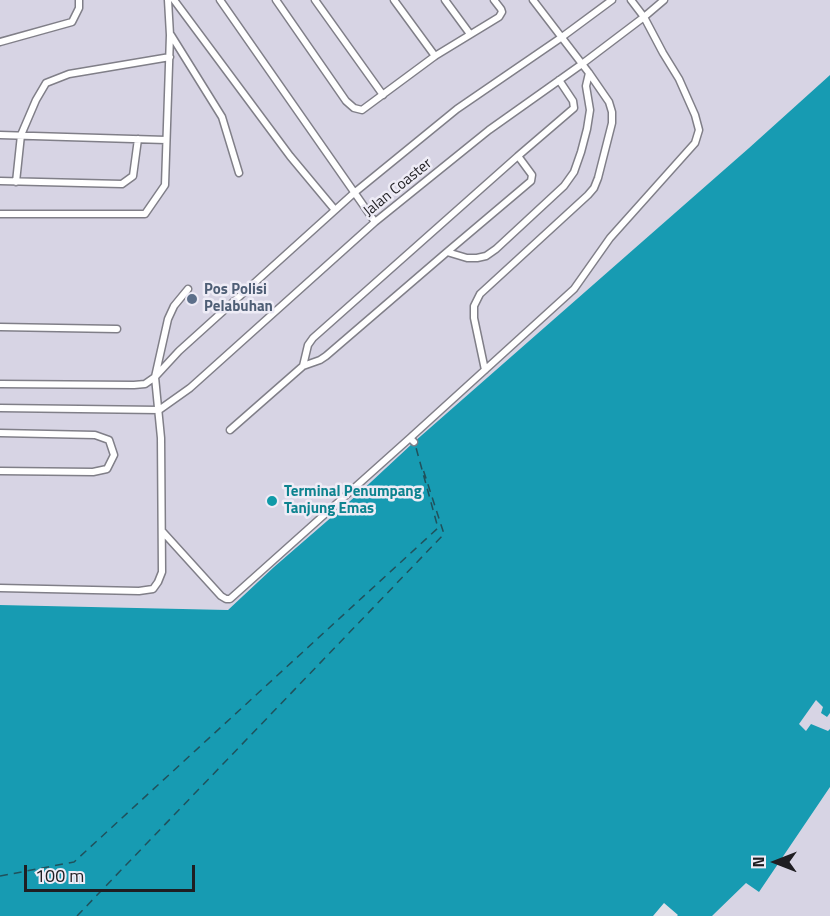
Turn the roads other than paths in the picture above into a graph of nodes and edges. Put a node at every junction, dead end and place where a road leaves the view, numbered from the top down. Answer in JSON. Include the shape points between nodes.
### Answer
{"nodes":[{"id":1,"x":79,"y":0,"type":"edge"},
{"id":2,"x":168,"y":0,"type":"edge"},
{"id":3,"x":174,"y":0,"type":"edge"},
{"id":4,"x":220,"y":0,"type":"edge"},
{"id":5,"x":276,"y":0,"type":"edge"},
{"id":6,"x":315,"y":0,"type":"edge"},
{"id":7,"x":394,"y":0,"type":"edge"},
{"id":8,"x":445,"y":0,"type":"edge"},
{"id":9,"x":494,"y":0,"type":"edge"},
{"id":10,"x":532,"y":0,"type":"edge"},
{"id":11,"x":612,"y":0,"type":"edge"},
{"id":12,"x":631,"y":0,"type":"edge"},
{"id":13,"x":664,"y":0,"type":"edge"},
{"id":14,"x":644,"y":17,"type":"junction"},
{"id":15,"x":470,"y":34,"type":"junction"},
{"id":16,"x":170,"y":35,"type":"junction"},
{"id":17,"x":562,"y":37,"type":"junction"},
{"id":18,"x":0,"y":42,"type":"edge"},
{"id":19,"x":435,"y":56,"type":"junction"},
{"id":20,"x":170,"y":57,"type":"junction"},
{"id":21,"x":582,"y":64,"type":"junction"},
{"id":22,"x":589,"y":73,"type":"junction"},
{"id":23,"x":560,"y":80,"type":"junction"},
{"id":24,"x":382,"y":95,"type":"junction"},
{"id":25,"x":0,"y":135,"type":"edge"},
{"id":26,"x":21,"y":135,"type":"junction"},
{"id":27,"x":138,"y":140,"type":"junction"},
{"id":28,"x":166,"y":140,"type":"junction"},
{"id":29,"x":518,"y":156,"type":"junction"},
{"id":30,"x":239,"y":173,"type":"dead end"},
{"id":31,"x":0,"y":181,"type":"edge"},
{"id":32,"x":16,"y":182,"type":"junction"},
{"id":33,"x":354,"y":193,"type":"junction"},
{"id":34,"x":335,"y":210,"type":"junction"},
{"id":35,"x":0,"y":214,"type":"edge"},
{"id":36,"x":375,"y":222,"type":"junction"},
{"id":37,"x":447,"y":252,"type":"junction"},
{"id":38,"x":188,"y":289,"type":"dead end"},
{"id":39,"x":0,"y":327,"type":"edge"},
{"id":40,"x":117,"y":329,"type":"dead end"},
{"id":41,"x":303,"y":366,"type":"junction"},
{"id":42,"x":485,"y":370,"type":"junction"},
{"id":43,"x":155,"y":377,"type":"junction"},
{"id":44,"x":0,"y":384,"type":"edge"},
{"id":45,"x":0,"y":408,"type":"edge"},
{"id":46,"x":159,"y":411,"type":"junction"},
{"id":47,"x":230,"y":430,"type":"dead end"},
{"id":48,"x":0,"y":433,"type":"edge"},
{"id":49,"x":0,"y":471,"type":"edge"},
{"id":50,"x":162,"y":531,"type":"junction"},
{"id":51,"x":0,"y":588,"type":"edge"}],
"edges":[{"from":1,"to":18,"type":"lane","via":[[72,22]]},
{"from":2,"to":16,"type":"lane"},
{"from":3,"to":34,"type":"lane"},
{"from":4,"to":33,"type":"lane"},
{"from":5,"to":24,"type":"lane","via":[[346,101],[362,110]]},
{"from":6,"to":24,"type":"lane"},
{"from":7,"to":19,"type":"lane"},
{"from":8,"to":15,"type":"lane"},
{"from":9,"to":15,"type":"lane","via":[[502,12],[499,17]]},
{"from":10,"to":17,"type":"lane"},
{"from":11,"to":17,"type":"lane","name":"Jalan Coaster"},
{"from":12,"to":14,"type":"lane"},
{"from":13,"to":14,"type":"lane","name":"Jalan Coaster"},
{"from":14,"to":21,"type":"lane","name":"Jalan Coaster"},
{"from":14,"to":42,"type":"lane","via":[[695,115],[699,130],[695,143],[610,238],[574,289]]},
{"from":15,"to":19,"type":"lane"},
{"from":16,"to":20,"type":"lane"},
{"from":16,"to":30,"type":"lane","via":[[222,117]]},
{"from":17,"to":21,"type":"lane"},
{"from":17,"to":33,"type":"lane","name":"Jalan Coaster","via":[[457,109]]},
{"from":19,"to":24,"type":"lane"},
{"from":20,"to":26,"type":"lane","via":[[69,74],[46,82]]},
{"from":20,"to":28,"type":"lane"},
{"from":21,"to":22,"type":"lane"},
{"from":21,"to":23,"type":"lane","name":"Jalan Coaster"},
{"from":22,"to":37,"type":"lane","via":[[587,129],[574,172],[564,186],[486,256],[467,258]]},
{"from":22,"to":42,"type":"lane","via":[[612,112],[598,178],[588,195],[480,294],[474,318]]},
{"from":23,"to":29,"type":"lane","via":[[574,108]]},
{"from":23,"to":36,"type":"lane","name":"Jalan Coaster","via":[[489,130]]},
{"from":25,"to":26,"type":"lane"},
{"from":26,"to":27,"type":"lane"},
{"from":26,"to":32,"type":"lane"},
{"from":27,"to":28,"type":"lane"},
{"from":27,"to":32,"type":"lane","via":[[133,176],[122,184]]},
{"from":28,"to":35,"type":"lane","via":[[165,185],[145,214]]},
{"from":29,"to":37,"type":"lane","via":[[532,175],[531,181]]},
{"from":29,"to":41,"type":"lane","via":[[313,338]]},
{"from":31,"to":32,"type":"lane"},
{"from":33,"to":34,"type":"lane","name":"Jalan Coaster"},
{"from":33,"to":36,"type":"lane"},
{"from":34,"to":43,"type":"lane","name":"Jalan Coaster"},
{"from":36,"to":46,"type":"lane","name":"Jalan Coaster","via":[[190,388]]},
{"from":37,"to":41,"type":"lane","via":[[326,356]]},
{"from":38,"to":43,"type":"lane","via":[[168,319]]},
{"from":39,"to":40,"type":"lane"},
{"from":41,"to":47,"type":"lane"},
{"from":42,"to":50,"type":"lane","via":[[412,440],[230,599],[221,597]]},
{"from":43,"to":44,"type":"lane","via":[[134,385]]},
{"from":43,"to":46,"type":"lane"},
{"from":45,"to":46,"type":"lane"},
{"from":46,"to":50,"type":"lane"},
{"from":48,"to":49,"type":"lane","via":[[95,435],[109,440],[114,455],[107,469],[93,472]]},
{"from":50,"to":51,"type":"lane","via":[[162,572],[153,589]]}]}
